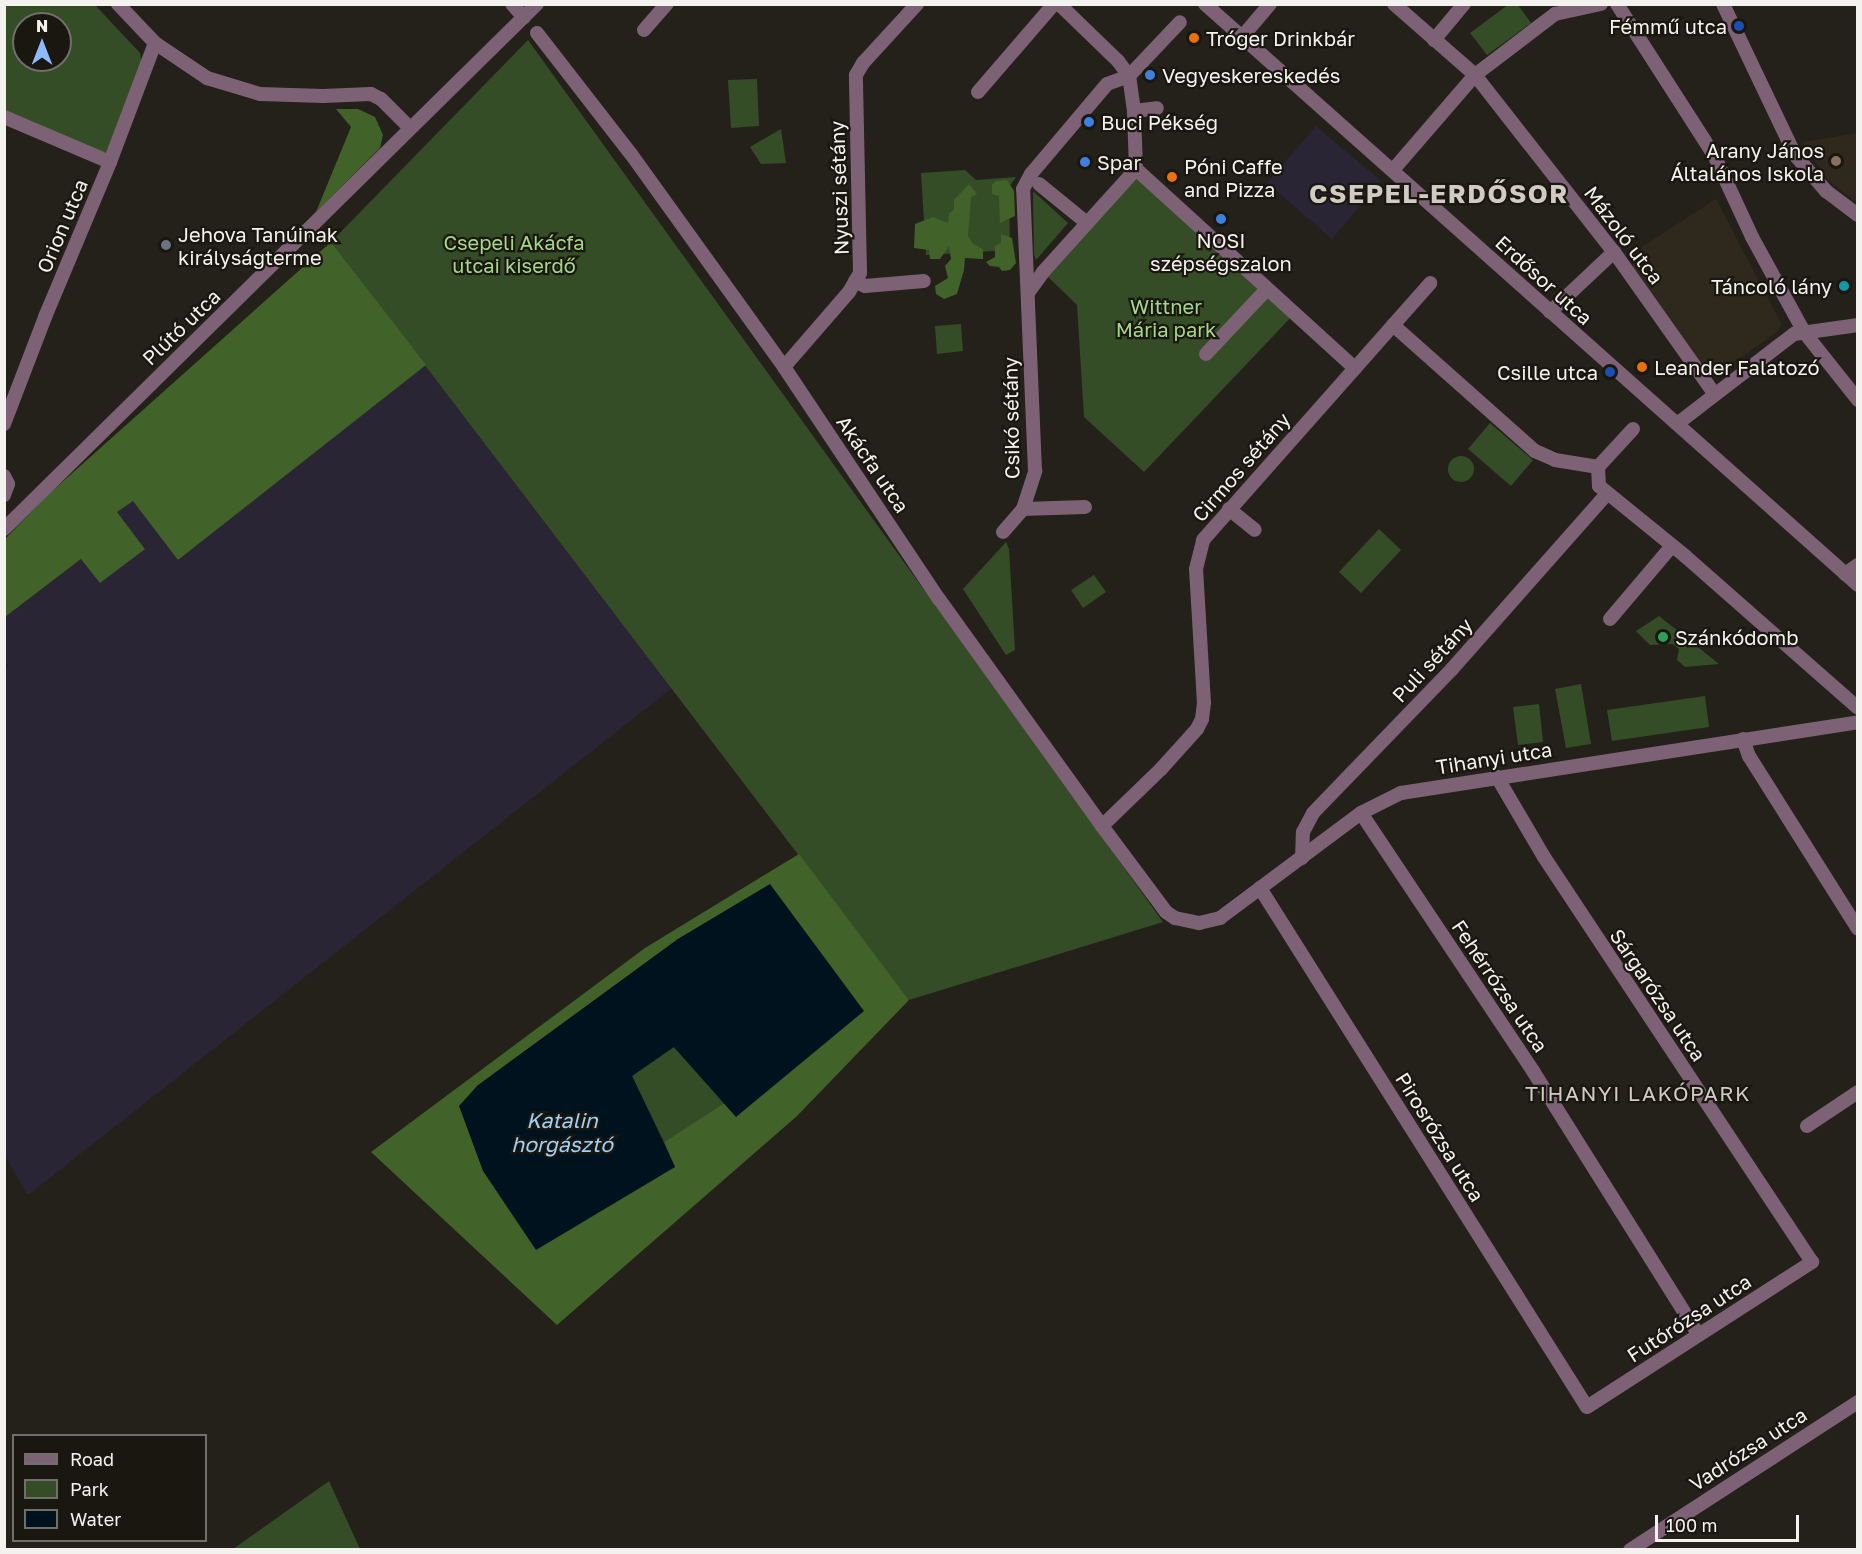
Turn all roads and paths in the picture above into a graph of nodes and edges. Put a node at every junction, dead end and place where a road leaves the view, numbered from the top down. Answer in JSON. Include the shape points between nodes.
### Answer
{"nodes":[{"id":1,"x":118,"y":4,"type":"edge"},
{"id":2,"x":512,"y":4,"type":"edge"},
{"id":3,"x":537,"y":4,"type":"edge"},
{"id":4,"x":667,"y":4,"type":"edge"},
{"id":5,"x":917,"y":4,"type":"edge"},
{"id":6,"x":1056,"y":4,"type":"edge"},
{"id":7,"x":1205,"y":4,"type":"edge"},
{"id":8,"x":1269,"y":4,"type":"edge"},
{"id":9,"x":1394,"y":4,"type":"edge"},
{"id":10,"x":1464,"y":4,"type":"edge"},
{"id":11,"x":1601,"y":4,"type":"edge"},
{"id":12,"x":1617,"y":4,"type":"edge"},
{"id":13,"x":1723,"y":4,"type":"edge"},
{"id":14,"x":1553,"y":9,"type":"edge"},
{"id":15,"x":524,"y":18,"type":"junction"},
{"id":16,"x":1180,"y":22,"type":"dead end"},
{"id":17,"x":644,"y":30,"type":"dead end"},
{"id":18,"x":537,"y":33,"type":"dead end"},
{"id":19,"x":1242,"y":37,"type":"junction"},
{"id":20,"x":1434,"y":40,"type":"junction"},
{"id":21,"x":155,"y":43,"type":"junction"},
{"id":22,"x":1475,"y":75,"type":"junction"},
{"id":23,"x":1129,"y":76,"type":"junction"},
{"id":24,"x":978,"y":92,"type":"dead end"},
{"id":25,"x":1157,"y":108,"type":"dead end"},
{"id":26,"x":1134,"y":111,"type":"junction"},
{"id":27,"x":4,"y":117,"type":"edge"},
{"id":28,"x":410,"y":128,"type":"junction"},
{"id":29,"x":110,"y":162,"type":"junction"},
{"id":30,"x":1136,"y":169,"type":"junction"},
{"id":31,"x":1394,"y":170,"type":"junction"},
{"id":32,"x":1040,"y":184,"type":"dead end"},
{"id":33,"x":1857,"y":214,"type":"edge"},
{"id":34,"x":1087,"y":223,"type":"junction"},
{"id":35,"x":1614,"y":252,"type":"junction"},
{"id":36,"x":855,"y":281,"type":"junction"},
{"id":37,"x":924,"y":281,"type":"dead end"},
{"id":38,"x":1430,"y":283,"type":"dead end"},
{"id":39,"x":1267,"y":289,"type":"junction"},
{"id":40,"x":1028,"y":294,"type":"junction"},
{"id":41,"x":1550,"y":312,"type":"junction"},
{"id":42,"x":1393,"y":325,"type":"junction"},
{"id":43,"x":1857,"y":325,"type":"edge"},
{"id":44,"x":1804,"y":332,"type":"junction"},
{"id":45,"x":1206,"y":354,"type":"dead end"},
{"id":46,"x":784,"y":367,"type":"junction"},
{"id":47,"x":1355,"y":368,"type":"junction"},
{"id":48,"x":1714,"y":393,"type":"junction"},
{"id":49,"x":1857,"y":400,"type":"edge"},
{"id":50,"x":4,"y":424,"type":"edge"},
{"id":51,"x":1677,"y":424,"type":"junction"},
{"id":52,"x":1633,"y":429,"type":"dead end"},
{"id":53,"x":1598,"y":467,"type":"junction"},
{"id":54,"x":4,"y":476,"type":"edge"},
{"id":55,"x":1607,"y":494,"type":"junction"},
{"id":56,"x":4,"y":495,"type":"edge"},
{"id":57,"x":1085,"y":507,"type":"dead end"},
{"id":58,"x":1023,"y":509,"type":"junction"},
{"id":59,"x":1228,"y":509,"type":"junction"},
{"id":60,"x":4,"y":529,"type":"edge"},
{"id":61,"x":1255,"y":530,"type":"dead end"},
{"id":62,"x":1003,"y":532,"type":"dead end"},
{"id":63,"x":1672,"y":546,"type":"junction"},
{"id":64,"x":1857,"y":565,"type":"edge"},
{"id":65,"x":1845,"y":574,"type":"junction"},
{"id":66,"x":1857,"y":585,"type":"edge"},
{"id":67,"x":1610,"y":619,"type":"dead end"},
{"id":68,"x":1857,"y":708,"type":"edge"},
{"id":69,"x":1857,"y":722,"type":"edge"},
{"id":70,"x":1743,"y":739,"type":"junction"},
{"id":71,"x":1497,"y":777,"type":"junction"},
{"id":72,"x":1362,"y":813,"type":"junction"},
{"id":73,"x":1102,"y":826,"type":"junction"},
{"id":74,"x":1302,"y":858,"type":"junction"},
{"id":75,"x":1260,"y":888,"type":"junction"},
{"id":76,"x":1175,"y":918,"type":"joint"},
{"id":77,"x":1857,"y":929,"type":"edge"},
{"id":78,"x":1857,"y":1092,"type":"edge"},
{"id":79,"x":1807,"y":1126,"type":"dead end"},
{"id":80,"x":1812,"y":1262,"type":"joint"},
{"id":81,"x":1698,"y":1334,"type":"junction"},
{"id":82,"x":1857,"y":1402,"type":"edge"},
{"id":83,"x":1587,"y":1407,"type":"joint"},
{"id":84,"x":1630,"y":1550,"type":"edge"}],
"edges":[{"from":1,"to":21,"type":"street"},
{"from":2,"to":15,"type":"street"},
{"from":3,"to":15,"type":"street","name":"Plútó utca"},
{"from":4,"to":17,"type":"street"},
{"from":5,"to":36,"type":"street","name":"Nyuszi sétány","via":[[856,75],[861,262]]},
{"from":6,"to":23,"type":"street"},
{"from":6,"to":24,"type":"street"},
{"from":7,"to":19,"type":"street","name":"Erdősor utca"},
{"from":8,"to":19,"type":"street"},
{"from":9,"to":20,"type":"street"},
{"from":10,"to":20,"type":"street"},
{"from":11,"to":14,"type":"street"},
{"from":12,"to":44,"type":"street","via":[[1714,155],[1752,237]]},
{"from":13,"to":33,"type":"street","via":[[1795,155],[1826,191]]},
{"from":14,"to":22,"type":"street"},
{"from":15,"to":28,"type":"street","name":"Plútó utca"},
{"from":16,"to":23,"type":"street","name":"Csikó sétány"},
{"from":18,"to":46,"type":"street","name":"Akácfa utca","via":[[631,154]]},
{"from":19,"to":31,"type":"street","name":"Erdősor utca"},
{"from":20,"to":22,"type":"street","name":"Mázoló utca"},
{"from":21,"to":28,"type":"street","via":[[207,78],[244,91],[303,96],[371,94]]},
{"from":21,"to":29,"type":"street","name":"Orion utca"},
{"from":22,"to":31,"type":"street"},
{"from":22,"to":35,"type":"street","name":"Mázoló utca"},
{"from":23,"to":26,"type":"street"},
{"from":23,"to":40,"type":"street","name":"Csikó sétány","via":[[1107,84],[1026,181],[1023,199]]},
{"from":25,"to":26,"type":"street"},
{"from":26,"to":30,"type":"street"},
{"from":27,"to":29,"type":"street"},
{"from":28,"to":60,"type":"street","name":"Plútó utca"},
{"from":29,"to":50,"type":"street","name":"Orion utca"},
{"from":30,"to":34,"type":"street"},
{"from":30,"to":39,"type":"street"},
{"from":31,"to":41,"type":"street","name":"Erdősor utca"},
{"from":32,"to":34,"type":"street"},
{"from":34,"to":40,"type":"street"},
{"from":35,"to":41,"type":"street"},
{"from":35,"to":48,"type":"street","name":"Mázoló utca"},
{"from":36,"to":37,"type":"street","via":[[865,286]]},
{"from":36,"to":46,"type":"street","name":"Nyuszi sétány"},
{"from":38,"to":42,"type":"street","name":"Cirmos sétány"},
{"from":39,"to":45,"type":"street"},
{"from":39,"to":47,"type":"street"},
{"from":40,"to":58,"type":"street","name":"Csikó sétány","via":[[1035,471]]},
{"from":41,"to":51,"type":"street","name":"Erdősor utca"},
{"from":42,"to":47,"type":"street","name":"Cirmos sétány"},
{"from":42,"to":53,"type":"street","via":[[1535,451],[1556,460]]},
{"from":43,"to":44,"type":"street"},
{"from":44,"to":48,"type":"street","via":[[1785,339]]},
{"from":44,"to":49,"type":"street"},
{"from":46,"to":73,"type":"street","name":"Akácfa utca","via":[[939,599]]},
{"from":47,"to":59,"type":"street","name":"Cirmos sétány"},
{"from":48,"to":51,"type":"street"},
{"from":51,"to":65,"type":"street","name":"Erdősor utca"},
{"from":52,"to":53,"type":"street"},
{"from":53,"to":55,"type":"street","via":[[1599,486]]},
{"from":54,"to":56,"type":"street","via":[[8,484]]},
{"from":55,"to":63,"type":"street"},
{"from":55,"to":74,"type":"street","name":"Puli sétány","via":[[1452,669],[1313,813],[1303,832]]},
{"from":57,"to":58,"type":"street"},
{"from":58,"to":62,"type":"street","name":"Csikó sétány"},
{"from":59,"to":61,"type":"street"},
{"from":59,"to":73,"type":"street","name":"Cirmos sétány","via":[[1203,540],[1196,569],[1202,719],[1161,769]]},
{"from":63,"to":67,"type":"street"},
{"from":63,"to":68,"type":"street"},
{"from":64,"to":65,"type":"street"},
{"from":65,"to":66,"type":"street","name":"Erdősor utca"},
{"from":69,"to":70,"type":"street","name":"Tihanyi utca"},
{"from":70,"to":71,"type":"street","name":"Tihanyi utca"},
{"from":70,"to":77,"type":"street","via":[[1749,756]]},
{"from":71,"to":72,"type":"street","name":"Tihanyi utca","via":[[1401,793]]},
{"from":71,"to":80,"type":"street","name":"Sárgarózsa utca","via":[[1544,856]]},
{"from":72,"to":74,"type":"street","name":"Tihanyi utca"},
{"from":72,"to":81,"type":"street","name":"Fehérrózsa utca","via":[[1533,1071]]},
{"from":73,"to":76,"type":"street","name":"Akácfa utca","via":[[1166,912]]},
{"from":74,"to":75,"type":"street","name":"Tihanyi utca"},
{"from":75,"to":76,"type":"street","name":"Tihanyi utca","via":[[1211,921]]},
{"from":75,"to":83,"type":"street","name":"Pirosrózsa utca"},
{"from":78,"to":79,"type":"street"},
{"from":80,"to":81,"type":"street","name":"Futórózsa utca"},
{"from":81,"to":83,"type":"street","name":"Futórózsa utca"},
{"from":82,"to":84,"type":"street","name":"Vadrózsa utca"}]}
